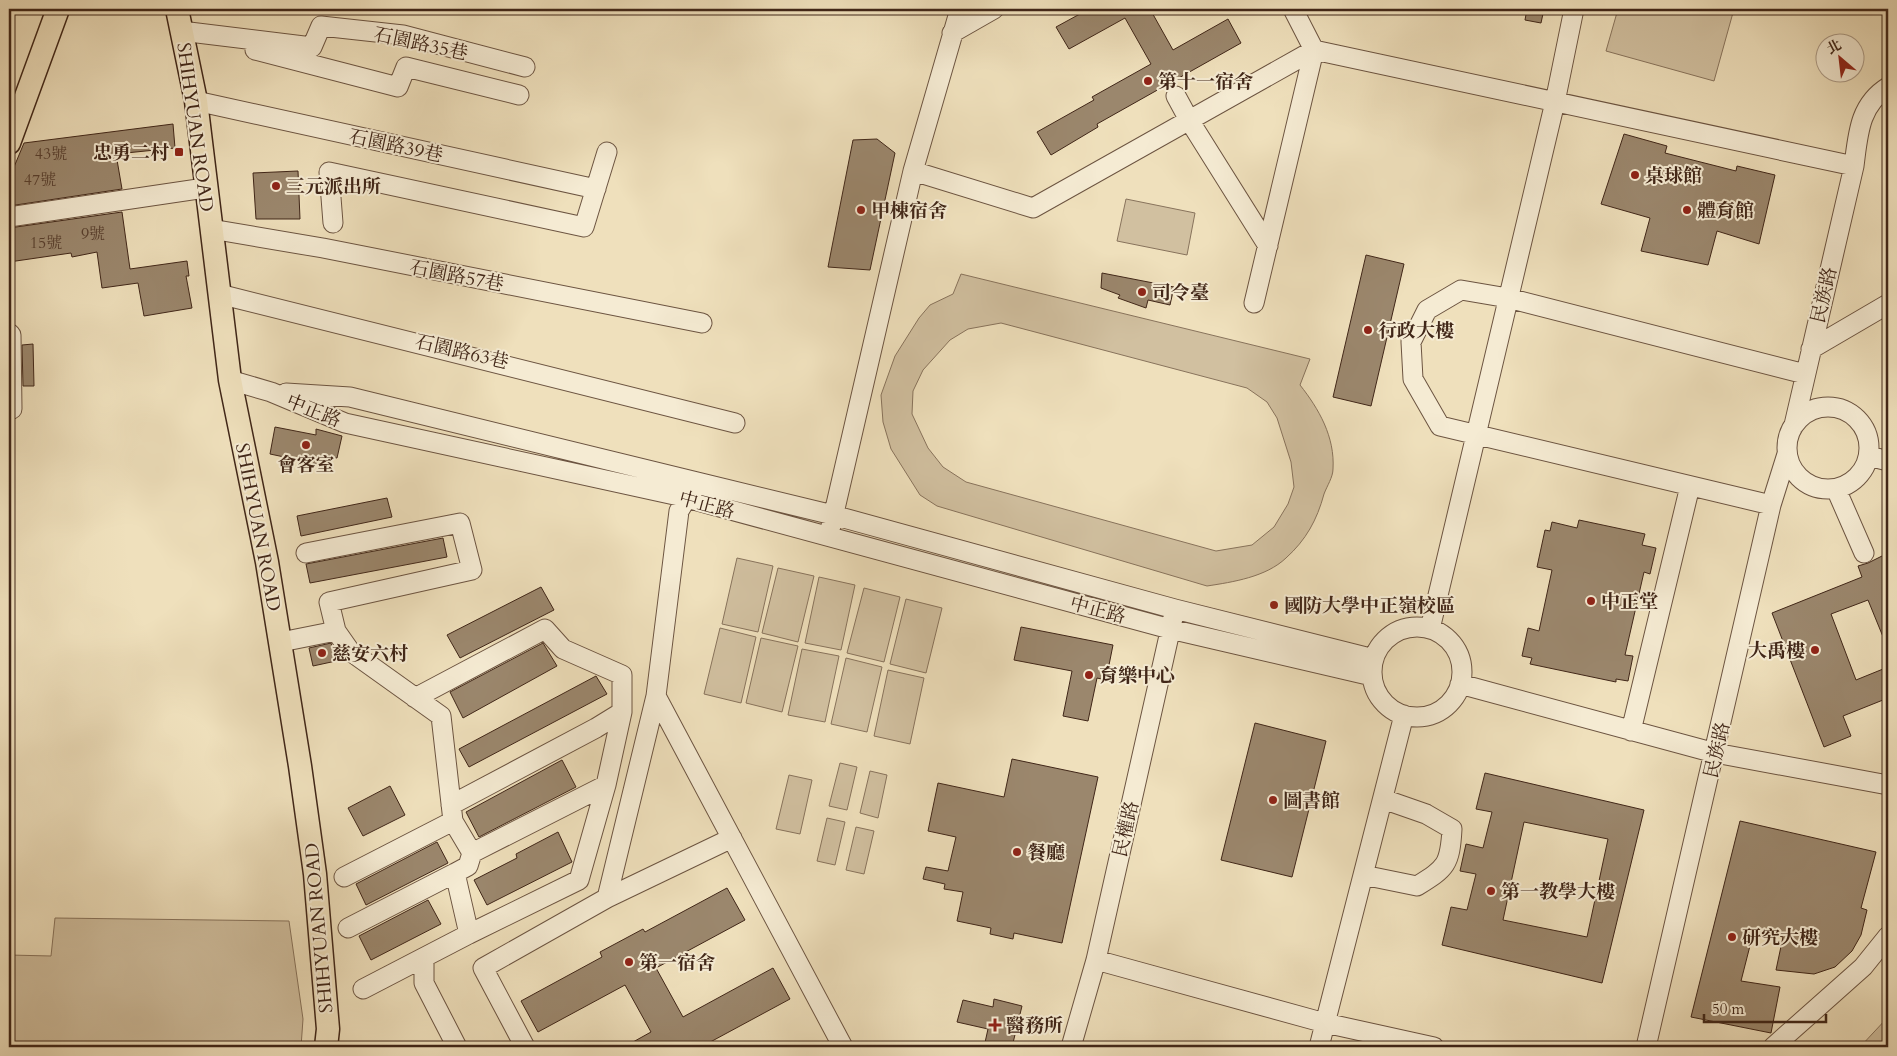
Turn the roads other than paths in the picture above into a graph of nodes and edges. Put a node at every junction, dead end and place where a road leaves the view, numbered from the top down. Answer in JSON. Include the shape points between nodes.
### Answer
{"nodes":[{"id":1,"x":58,"y":9,"type":"edge"},
{"id":2,"x":177,"y":9,"type":"edge"},
{"id":3,"x":960,"y":9,"type":"edge"},
{"id":4,"x":994,"y":9,"type":"edge"},
{"id":5,"x":1293,"y":9,"type":"edge"},
{"id":6,"x":1574,"y":9,"type":"edge"},
{"id":7,"x":181,"y":31,"type":"junction"},
{"id":8,"x":952,"y":33,"type":"junction"},
{"id":9,"x":1314,"y":50,"type":"junction"},
{"id":10,"x":525,"y":67,"type":"dead end"},
{"id":11,"x":1888,"y":87,"type":"edge"},
{"id":12,"x":518,"y":95,"type":"dead end"},
{"id":13,"x":1176,"y":96,"type":"dead end"},
{"id":14,"x":196,"y":101,"type":"junction"},
{"id":15,"x":1555,"y":102,"type":"junction"},
{"id":16,"x":1189,"y":120,"type":"junction"},
{"id":17,"x":9,"y":143,"type":"edge"},
{"id":18,"x":607,"y":152,"type":"dead end"},
{"id":19,"x":1854,"y":166,"type":"junction"},
{"id":20,"x":914,"y":171,"type":"junction"},
{"id":21,"x":205,"y":188,"type":"junction"},
{"id":22,"x":596,"y":189,"type":"junction"},
{"id":23,"x":9,"y":217,"type":"edge"},
{"id":24,"x":334,"y":223,"type":"dead end"},
{"id":25,"x":211,"y":229,"type":"junction"},
{"id":26,"x":1268,"y":246,"type":"junction"},
{"id":27,"x":219,"y":294,"type":"junction"},
{"id":28,"x":1508,"y":298,"type":"junction"},
{"id":29,"x":1254,"y":303,"type":"dead end"},
{"id":30,"x":1886,"y":310,"type":"edge"},
{"id":31,"x":702,"y":324,"type":"dead end"},
{"id":32,"x":9,"y":333,"type":"edge"},
{"id":33,"x":1811,"y":348,"type":"junction"},
{"id":34,"x":1805,"y":374,"type":"junction"},
{"id":35,"x":230,"y":380,"type":"junction"},
{"id":36,"x":271,"y":392,"type":"junction"},
{"id":37,"x":705,"y":408,"type":"dead end"},
{"id":38,"x":12,"y":409,"type":"dead end"},
{"id":39,"x":735,"y":423,"type":"dead end"},
{"id":40,"x":1794,"y":425,"type":"junction"},
{"id":41,"x":1476,"y":434,"type":"junction"},
{"id":42,"x":1787,"y":454,"type":"junction"},
{"id":43,"x":1868,"y":456,"type":"junction"},
{"id":44,"x":1888,"y":462,"type":"edge"},
{"id":45,"x":697,"y":482,"type":"junction"},
{"id":46,"x":1690,"y":486,"type":"junction"},
{"id":47,"x":1836,"y":489,"type":"junction"},
{"id":48,"x":1771,"y":505,"type":"junction"},
{"id":49,"x":832,"y":515,"type":"junction"},
{"id":50,"x":829,"y":536,"type":"junction"},
{"id":51,"x":306,"y":553,"type":"dead end"},
{"id":52,"x":1864,"y":553,"type":"dead end"},
{"id":53,"x":1175,"y":609,"type":"junction"},
{"id":54,"x":1170,"y":629,"type":"junction"},
{"id":55,"x":1430,"y":629,"type":"junction"},
{"id":56,"x":336,"y":631,"type":"junction"},
{"id":57,"x":281,"y":642,"type":"junction"},
{"id":58,"x":1373,"y":668,"type":"junction"},
{"id":59,"x":1460,"y":684,"type":"junction"},
{"id":60,"x":656,"y":696,"type":"junction"},
{"id":61,"x":415,"y":698,"type":"junction"},
{"id":62,"x":622,"y":712,"type":"junction"},
{"id":63,"x":1404,"y":715,"type":"junction"},
{"id":64,"x":1632,"y":731,"type":"junction"},
{"id":65,"x":1715,"y":752,"type":"junction"},
{"id":66,"x":606,"y":785,"type":"junction"},
{"id":67,"x":1888,"y":785,"type":"edge"},
{"id":68,"x":1383,"y":799,"type":"junction"},
{"id":69,"x":452,"y":813,"type":"junction"},
{"id":70,"x":732,"y":838,"type":"junction"},
{"id":71,"x":472,"y":853,"type":"junction"},
{"id":72,"x":455,"y":873,"type":"junction"},
{"id":73,"x":1363,"y":876,"type":"junction"},
{"id":74,"x":344,"y":877,"type":"dead end"},
{"id":75,"x":607,"y":898,"type":"junction"},
{"id":76,"x":348,"y":928,"type":"dead end"},
{"id":77,"x":469,"y":934,"type":"junction"},
{"id":78,"x":1888,"y":936,"type":"edge"},
{"id":79,"x":424,"y":959,"type":"junction"},
{"id":80,"x":1096,"y":960,"type":"junction"},
{"id":81,"x":363,"y":989,"type":"dead end"},
{"id":82,"x":1326,"y":1023,"type":"junction"},
{"id":83,"x":326,"y":1047,"type":"edge"},
{"id":84,"x":457,"y":1047,"type":"edge"},
{"id":85,"x":526,"y":1047,"type":"edge"},
{"id":86,"x":843,"y":1047,"type":"edge"},
{"id":87,"x":1071,"y":1047,"type":"edge"},
{"id":88,"x":1319,"y":1047,"type":"edge"},
{"id":89,"x":1434,"y":1047,"type":"edge"},
{"id":90,"x":1646,"y":1047,"type":"edge"},
{"id":91,"x":1773,"y":1047,"type":"edge"}],
"edges":[{"from":1,"to":17,"type":"main road"},
{"from":2,"to":7,"type":"main road","name":"SHIHYUAN ROAD"},
{"from":3,"to":8,"type":"lane"},
{"from":4,"to":8,"type":"lane"},
{"from":5,"to":9,"type":"lane"},
{"from":6,"to":15,"type":"lane"},
{"from":7,"to":10,"type":"lane","name":"石園路35巷","via":[[312,47],[320,26],[403,35]]},
{"from":7,"to":12,"type":"lane","via":[[398,88],[406,67]]},
{"from":7,"to":14,"type":"main road","name":"SHIHYUAN ROAD"},
{"from":8,"to":20,"type":"lane"},
{"from":9,"to":15,"type":"lane"},
{"from":9,"to":16,"type":"lane"},
{"from":9,"to":26,"type":"lane"},
{"from":11,"to":19,"type":"lane","name":"民族路","via":[[1866,108],[1858,128]]},
{"from":13,"to":16,"type":"lane"},
{"from":14,"to":21,"type":"main road","name":"SHIHYUAN ROAD"},
{"from":14,"to":22,"type":"lane","name":"石園路39巷"},
{"from":15,"to":19,"type":"lane"},
{"from":15,"to":28,"type":"lane"},
{"from":16,"to":20,"type":"lane","via":[[1033,208]]},
{"from":16,"to":26,"type":"lane"},
{"from":18,"to":22,"type":"lane"},
{"from":19,"to":33,"type":"lane","name":"民族路"},
{"from":20,"to":49,"type":"lane"},
{"from":21,"to":23,"type":"lane"},
{"from":21,"to":25,"type":"main road","name":"SHIHYUAN ROAD"},
{"from":22,"to":24,"type":"lane","via":[[584,227],[329,172]]},
{"from":25,"to":27,"type":"main road","name":"SHIHYUAN ROAD"},
{"from":25,"to":31,"type":"lane","name":"石園路57巷","via":[[323,248]]},
{"from":26,"to":29,"type":"lane"},
{"from":27,"to":35,"type":"main road","name":"SHIHYUAN ROAD"},
{"from":27,"to":37,"type":"lane","name":"石園路63巷"},
{"from":27,"to":39,"type":"lane"},
{"from":28,"to":34,"type":"lane"},
{"from":28,"to":41,"type":"lane"},
{"from":28,"to":41,"type":"lane","via":[[1461,290],[1427,310],[1412,342],[1413,379],[1440,426]]},
{"from":30,"to":33,"type":"lane"},
{"from":32,"to":38,"type":"lane"},
{"from":33,"to":34,"type":"lane","name":"民族路"},
{"from":34,"to":40,"type":"lane","name":"民族路"},
{"from":35,"to":36,"type":"lane"},
{"from":35,"to":57,"type":"main road","name":"SHIHYUAN ROAD"},
{"from":36,"to":45,"type":"lane","name":"中正路","via":[[350,397]]},
{"from":36,"to":50,"type":"lane","name":"中正路","via":[[345,423],[680,496]]},
{"from":40,"to":42,"type":"lane"},
{"from":40,"to":43,"type":"lane","via":[[1803,415],[1816,409],[1844,410],[1865,429],[1869,442]]},
{"from":41,"to":46,"type":"lane"},
{"from":41,"to":55,"type":"lane"},
{"from":42,"to":47,"type":"lane","via":[[1791,467],[1804,481],[1823,489]]},
{"from":42,"to":48,"type":"lane","name":"民族路"},
{"from":43,"to":44,"type":"lane"},
{"from":43,"to":47,"type":"lane","via":[[1857,477]]},
{"from":45,"to":49,"type":"lane","name":"中正路"},
{"from":45,"to":60,"type":"lane","via":[[679,511]]},
{"from":46,"to":48,"type":"lane"},
{"from":46,"to":64,"type":"lane"},
{"from":47,"to":52,"type":"lane"},
{"from":48,"to":65,"type":"lane","name":"民族路"},
{"from":49,"to":50,"type":"lane"},
{"from":49,"to":53,"type":"lane","name":"中正路"},
{"from":50,"to":54,"type":"lane","name":"中正路"},
{"from":51,"to":56,"type":"lane","via":[[460,524],[472,570],[329,602]]},
{"from":53,"to":54,"type":"lane","name":"民權路"},
{"from":53,"to":58,"type":"lane","name":"中正路"},
{"from":54,"to":58,"type":"lane","name":"中正路"},
{"from":54,"to":80,"type":"lane","name":"民權路"},
{"from":55,"to":58,"type":"lane","via":[[1416,627],[1390,636],[1380,646]]},
{"from":55,"to":59,"type":"lane","via":[[1453,644],[1460,657]]},
{"from":56,"to":57,"type":"lane"},
{"from":56,"to":61,"type":"lane","via":[[350,651]]},
{"from":57,"to":83,"type":"main road","name":"SHIHYUAN ROAD","via":[[315,874],[328,1029]]},
{"from":58,"to":63,"type":"lane","via":[[1382,700]]},
{"from":59,"to":63,"type":"lane","via":[[1454,697],[1438,711],[1418,716]]},
{"from":59,"to":64,"type":"lane"},
{"from":60,"to":70,"type":"lane"},
{"from":60,"to":75,"type":"lane"},
{"from":61,"to":62,"type":"lane","via":[[546,629],[563,649],[622,675]]},
{"from":61,"to":69,"type":"lane","via":[[441,716]]},
{"from":62,"to":66,"type":"lane"},
{"from":62,"to":69,"type":"lane"},
{"from":63,"to":68,"type":"lane"},
{"from":64,"to":65,"type":"lane"},
{"from":65,"to":67,"type":"lane"},
{"from":65,"to":90,"type":"lane","name":"民族路"},
{"from":66,"to":71,"type":"lane"},
{"from":66,"to":77,"type":"lane","via":[[578,880]]},
{"from":68,"to":73,"type":"lane"},
{"from":68,"to":73,"type":"lane","via":[[1426,814],[1452,829],[1451,852],[1442,870],[1416,886]]},
{"from":69,"to":71,"type":"lane"},
{"from":69,"to":74,"type":"lane"},
{"from":70,"to":75,"type":"lane"},
{"from":70,"to":86,"type":"lane"},
{"from":71,"to":72,"type":"lane","via":[[468,866]]},
{"from":72,"to":76,"type":"lane"},
{"from":72,"to":77,"type":"lane"},
{"from":73,"to":82,"type":"lane"},
{"from":75,"to":85,"type":"lane","via":[[482,968]]},
{"from":77,"to":79,"type":"lane"},
{"from":78,"to":91,"type":"lane","via":[[1864,967]]},
{"from":79,"to":81,"type":"lane"},
{"from":79,"to":84,"type":"lane","via":[[424,983]]},
{"from":80,"to":82,"type":"lane"},
{"from":80,"to":87,"type":"lane","name":"民權路"},
{"from":82,"to":88,"type":"lane"},
{"from":82,"to":89,"type":"lane"}]}
